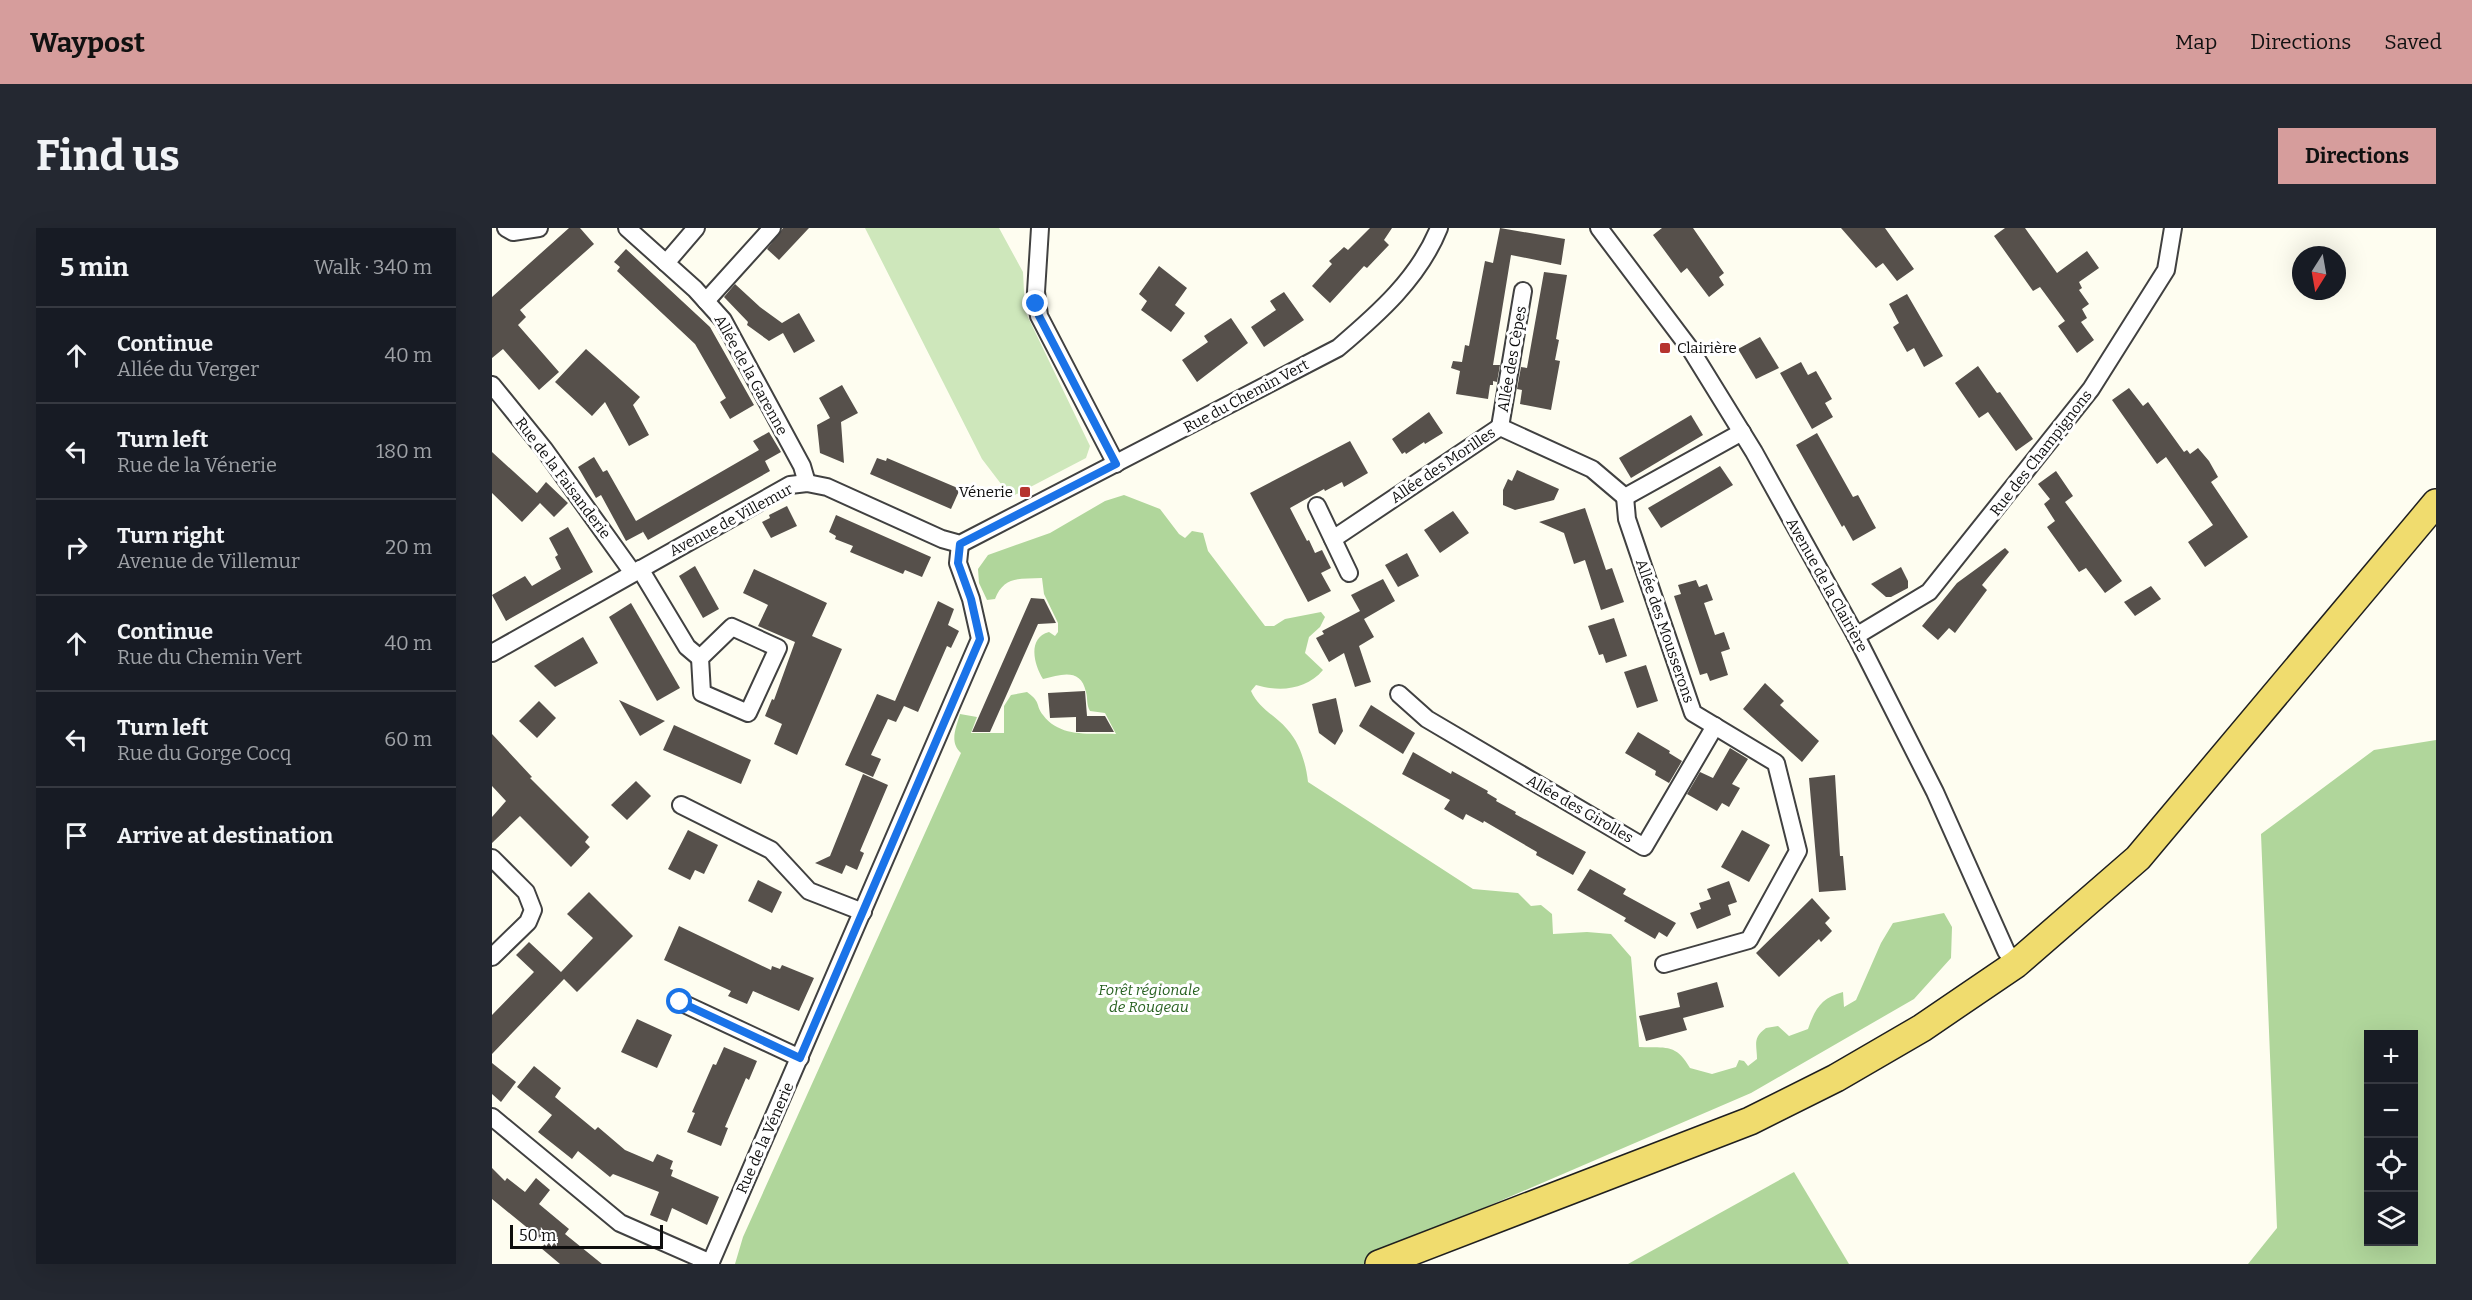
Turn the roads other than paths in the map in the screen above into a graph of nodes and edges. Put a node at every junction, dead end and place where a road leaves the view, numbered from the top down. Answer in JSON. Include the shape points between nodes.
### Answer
{"nodes":[{"id":1,"x":506,"y":228,"type":"edge"},
{"id":2,"x":538,"y":228,"type":"edge"},
{"id":3,"x":627,"y":228,"type":"edge"},
{"id":4,"x":696,"y":228,"type":"edge"},
{"id":5,"x":772,"y":228,"type":"edge"},
{"id":6,"x":1041,"y":228,"type":"edge"},
{"id":7,"x":1439,"y":228,"type":"edge"},
{"id":8,"x":1599,"y":228,"type":"edge"},
{"id":9,"x":2172,"y":228,"type":"edge"},
{"id":10,"x":666,"y":263,"type":"junction"},
{"id":11,"x":1523,"y":291,"type":"dead end"},
{"id":12,"x":706,"y":301,"type":"junction"},
{"id":13,"x":492,"y":385,"type":"edge"},
{"id":14,"x":1500,"y":427,"type":"junction"},
{"id":15,"x":1743,"y":432,"type":"junction"},
{"id":16,"x":1116,"y":464,"type":"junction"},
{"id":17,"x":807,"y":483,"type":"junction"},
{"id":18,"x":1626,"y":497,"type":"junction"},
{"id":19,"x":2436,"y":503,"type":"edge"},
{"id":20,"x":1317,"y":506,"type":"dead end"},
{"id":21,"x":1333,"y":539,"type":"junction"},
{"id":22,"x":960,"y":544,"type":"junction"},
{"id":23,"x":637,"y":571,"type":"junction"},
{"id":24,"x":1349,"y":573,"type":"dead end"},
{"id":25,"x":1856,"y":636,"type":"junction"},
{"id":26,"x":492,"y":653,"type":"edge"},
{"id":27,"x":700,"y":658,"type":"junction"},
{"id":28,"x":1399,"y":694,"type":"dead end"},
{"id":29,"x":1715,"y":726,"type":"junction"},
{"id":30,"x":681,"y":805,"type":"dead end"},
{"id":31,"x":492,"y":858,"type":"edge"},
{"id":32,"x":863,"y":912,"type":"junction"},
{"id":33,"x":492,"y":957,"type":"edge"},
{"id":34,"x":1664,"y":964,"type":"dead end"},
{"id":35,"x":2016,"y":964,"type":"junction"},
{"id":36,"x":680,"y":1002,"type":"dead end"},
{"id":37,"x":800,"y":1058,"type":"junction"},
{"id":38,"x":492,"y":1117,"type":"edge"},
{"id":39,"x":711,"y":1263,"type":"edge"},
{"id":40,"x":1379,"y":1264,"type":"edge"}],
"edges":[{"from":1,"to":2,"type":"street","via":[[513,232]]},
{"from":3,"to":10,"type":"street","name":"Allée de la Garenne"},
{"from":4,"to":10,"type":"street"},
{"from":5,"to":12,"type":"street"},
{"from":6,"to":16,"type":"street","via":[[1036,292],[1039,316]]},
{"from":7,"to":16,"type":"street","name":"Rue du Chemin Vert","via":[[1412,276],[1338,348]]},
{"from":8,"to":15,"type":"street","name":"Avenue de la Clairière","via":[[1691,350]]},
{"from":9,"to":25,"type":"street","name":"Rue des Champignons","via":[[2166,270],[2091,389],[1929,592]]},
{"from":10,"to":12,"type":"street","name":"Allée de la Garenne"},
{"from":11,"to":14,"type":"street","name":"Allée des Cèpes"},
{"from":12,"to":17,"type":"street","name":"Allée de la Garenne","via":[[723,320],[802,466]]},
{"from":13,"to":23,"type":"street","name":"Rue de la Faisanderie"},
{"from":14,"to":18,"type":"street","name":"Allée des Morilles","via":[[1592,469]]},
{"from":14,"to":21,"type":"street","name":"Allée des Morilles"},
{"from":15,"to":18,"type":"street"},
{"from":15,"to":25,"type":"street","name":"Avenue de la Clairière"},
{"from":16,"to":22,"type":"street","name":"Rue du Chemin Vert"},
{"from":17,"to":22,"type":"street","name":"Avenue de Villemur","via":[[827,487]]},
{"from":17,"to":23,"type":"street","name":"Avenue de Villemur","via":[[790,486]]},
{"from":18,"to":29,"type":"street","name":"Allée des Mousserons","via":[[1627,519],[1693,713]]},
{"from":19,"to":35,"type":"main road","via":[[2138,858]]},
{"from":20,"to":21,"type":"street"},
{"from":21,"to":24,"type":"street"},
{"from":22,"to":32,"type":"street","name":"Rue de la Vénerie","via":[[958,563],[980,639]]},
{"from":23,"to":26,"type":"street","name":"Avenue de Villemur"},
{"from":23,"to":27,"type":"street","name":"Rue de la Faisanderie","via":[[687,647]]},
{"from":25,"to":35,"type":"street","name":"Avenue de la Clairière","via":[[1935,792],[2006,951]]},
{"from":27,"to":27,"type":"street","via":[[702,693],[748,713],[778,648],[732,627]]},
{"from":28,"to":29,"type":"street","name":"Allée des Girolles","via":[[1427,719],[1644,847]]},
{"from":29,"to":34,"type":"street","name":"Allée des Mousserons","via":[[1776,763],[1798,851],[1749,940]]},
{"from":30,"to":32,"type":"street","via":[[771,850],[809,891]]},
{"from":31,"to":33,"type":"street","via":[[526,892],[533,910],[528,922]]},
{"from":32,"to":37,"type":"street","name":"Rue de la Vénerie"},
{"from":35,"to":40,"type":"main road","via":[[1922,1028],[1836,1078],[1750,1121]]},
{"from":36,"to":37,"type":"street"},
{"from":37,"to":39,"type":"street","name":"Rue de la Vénerie"},
{"from":38,"to":39,"type":"street","via":[[620,1223]]}]}
